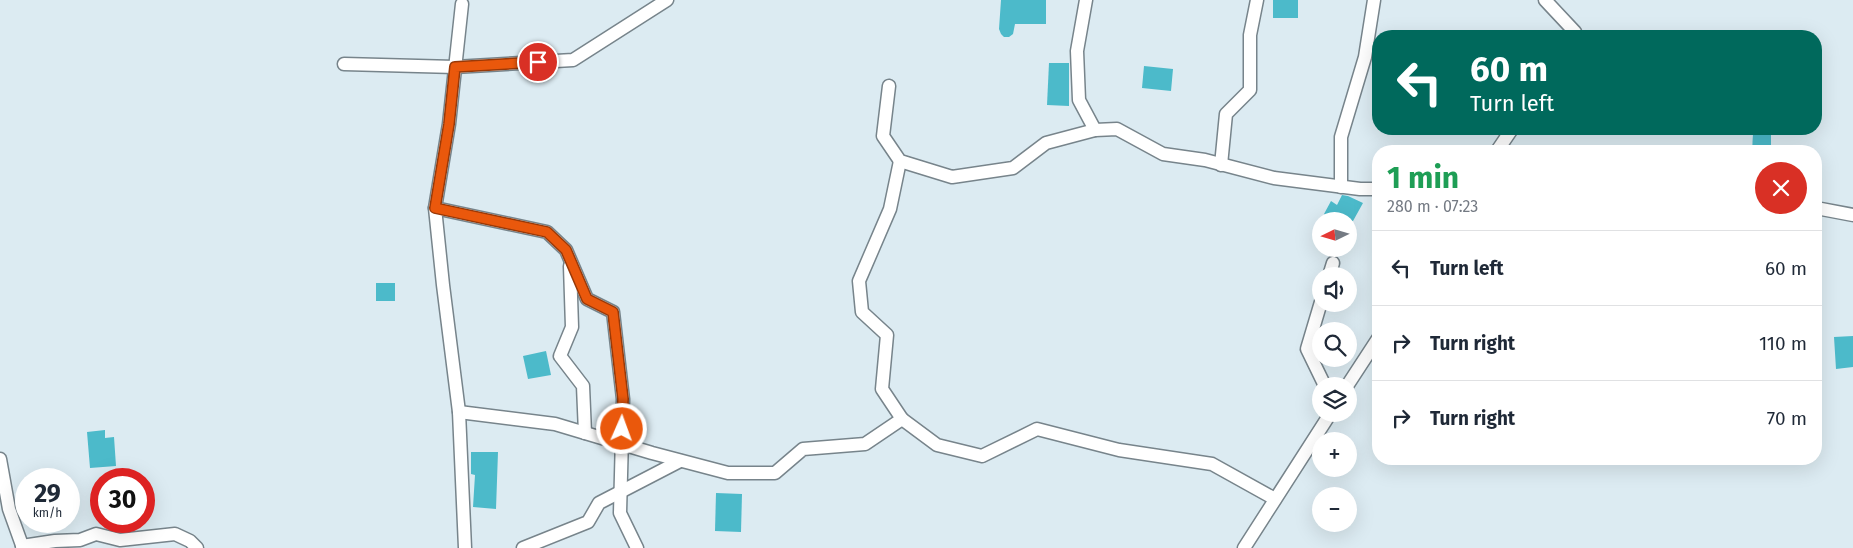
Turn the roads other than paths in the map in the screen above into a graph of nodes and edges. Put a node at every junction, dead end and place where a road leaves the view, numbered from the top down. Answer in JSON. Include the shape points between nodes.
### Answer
{"nodes":[{"id":1,"x":667,"y":0,"type":"edge"},
{"id":2,"x":1086,"y":0,"type":"edge"},
{"id":3,"x":1256,"y":0,"type":"edge"},
{"id":4,"x":1374,"y":0,"type":"edge"},
{"id":5,"x":1545,"y":0,"type":"edge"},
{"id":6,"x":462,"y":4,"type":"dead end"},
{"id":7,"x":1573,"y":30,"type":"edge"},
{"id":8,"x":344,"y":64,"type":"dead end"},
{"id":9,"x":455,"y":67,"type":"junction"},
{"id":10,"x":889,"y":86,"type":"dead end"},
{"id":11,"x":1095,"y":130,"type":"junction"},
{"id":12,"x":900,"y":161,"type":"junction"},
{"id":13,"x":1221,"y":164,"type":"junction"},
{"id":14,"x":1340,"y":186,"type":"junction"},
{"id":15,"x":1372,"y":188,"type":"edge"},
{"id":16,"x":435,"y":208,"type":"junction"},
{"id":17,"x":1822,"y":209,"type":"edge"},
{"id":18,"x":1853,"y":215,"type":"edge"},
{"id":19,"x":570,"y":259,"type":"junction"},
{"id":20,"x":1333,"y":263,"type":"dead end"},
{"id":21,"x":1332,"y":267,"type":"edge"},
{"id":22,"x":1318,"y":312,"type":"edge"},
{"id":23,"x":1372,"y":348,"type":"edge"},
{"id":24,"x":1321,"y":377,"type":"edge"},
{"id":25,"x":1353,"y":377,"type":"edge"},
{"id":26,"x":459,"y":412,"type":"junction"},
{"id":27,"x":902,"y":419,"type":"junction"},
{"id":28,"x":1325,"y":422,"type":"edge"},
{"id":29,"x":585,"y":433,"type":"junction"},
{"id":30,"x":621,"y":444,"type":"junction"},
{"id":31,"x":0,"y":459,"type":"edge"},
{"id":32,"x":680,"y":461,"type":"junction"},
{"id":33,"x":620,"y":493,"type":"junction"},
{"id":34,"x":1276,"y":499,"type":"junction"},
{"id":35,"x":22,"y":547,"type":"edge"},
{"id":36,"x":197,"y":548,"type":"edge"},
{"id":37,"x":465,"y":548,"type":"edge"},
{"id":38,"x":523,"y":548,"type":"edge"},
{"id":39,"x":637,"y":548,"type":"edge"},
{"id":40,"x":1244,"y":548,"type":"edge"}],
"edges":[{"from":1,"to":9,"type":"street","via":[[573,60]]},
{"from":2,"to":11,"type":"street","via":[[1077,51],[1079,100]]},
{"from":3,"to":13,"type":"street","via":[[1250,35],[1250,90],[1226,114]]},
{"from":4,"to":14,"type":"street","via":[[1365,57],[1341,138]]},
{"from":5,"to":7,"type":"street"},
{"from":6,"to":9,"type":"street"},
{"from":8,"to":9,"type":"street"},
{"from":9,"to":16,"type":"street"},
{"from":10,"to":12,"type":"street","via":[[883,136]]},
{"from":11,"to":12,"type":"street","via":[[1046,143],[1013,168],[952,177]]},
{"from":11,"to":13,"type":"street","via":[[1117,129],[1163,154]]},
{"from":12,"to":27,"type":"street","via":[[890,209],[859,281],[862,312],[887,335],[882,389]]},
{"from":13,"to":14,"type":"street","via":[[1274,178]]},
{"from":14,"to":15,"type":"street"},
{"from":16,"to":19,"type":"street","via":[[547,232],[566,250]]},
{"from":16,"to":26,"type":"street"},
{"from":17,"to":18,"type":"street"},
{"from":19,"to":29,"type":"street","via":[[572,327],[560,356],[583,386]]},
{"from":19,"to":30,"type":"street","via":[[587,299],[613,312],[623,399]]},
{"from":20,"to":21,"type":"street"},
{"from":22,"to":24,"type":"street","via":[[1307,349]]},
{"from":23,"to":25,"type":"street"},
{"from":26,"to":29,"type":"street","via":[[555,424]]},
{"from":26,"to":37,"type":"street"},
{"from":27,"to":32,"type":"street","via":[[865,444],[803,449],[774,473],[728,473]]},
{"from":27,"to":34,"type":"street","via":[[937,445],[982,456],[1037,429],[1119,450],[1212,464]]},
{"from":28,"to":34,"type":"street"},
{"from":29,"to":30,"type":"street"},
{"from":30,"to":32,"type":"street"},
{"from":30,"to":33,"type":"street"},
{"from":31,"to":35,"type":"street","via":[[9,509]]},
{"from":32,"to":33,"type":"street"},
{"from":33,"to":38,"type":"street","via":[[599,503],[588,522]]},
{"from":33,"to":39,"type":"street","via":[[620,513]]},
{"from":34,"to":40,"type":"street"},
{"from":35,"to":36,"type":"street","via":[[80,540],[96,534],[120,540],[175,534]]}]}
